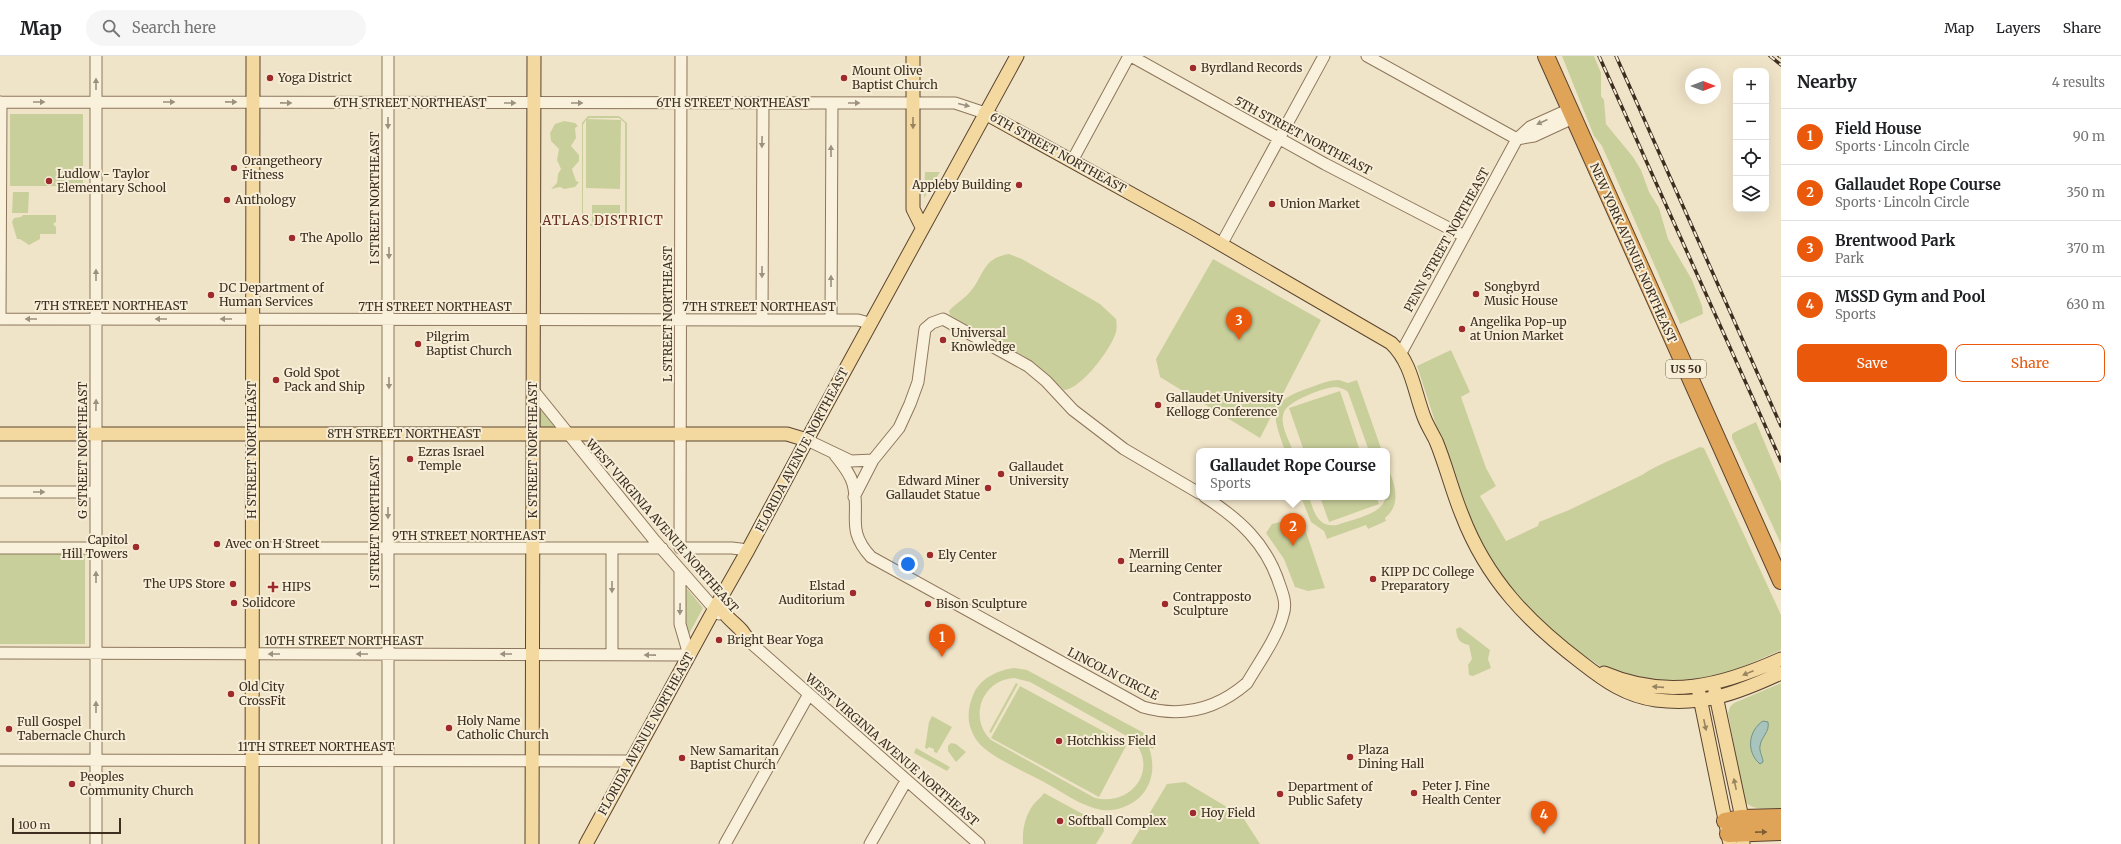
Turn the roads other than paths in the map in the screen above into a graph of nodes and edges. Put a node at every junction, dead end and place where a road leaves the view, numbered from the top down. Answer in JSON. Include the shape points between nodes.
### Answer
{"nodes":[{"id":1,"x":96,"y":56,"type":"edge"},
{"id":2,"x":252,"y":56,"type":"edge"},
{"id":3,"x":388,"y":56,"type":"edge"},
{"id":4,"x":534,"y":56,"type":"edge"},
{"id":5,"x":681,"y":56,"type":"edge"},
{"id":6,"x":914,"y":56,"type":"edge"},
{"id":7,"x":1016,"y":56,"type":"edge"},
{"id":8,"x":1130,"y":56,"type":"edge"},
{"id":9,"x":1324,"y":56,"type":"edge"},
{"id":10,"x":1367,"y":56,"type":"edge"},
{"id":11,"x":1546,"y":56,"type":"edge"},
{"id":12,"x":1,"y":102,"type":"edge"},
{"id":13,"x":96,"y":102,"type":"junction"},
{"id":14,"x":252,"y":102,"type":"junction"},
{"id":15,"x":388,"y":103,"type":"junction"},
{"id":16,"x":534,"y":103,"type":"junction"},
{"id":17,"x":681,"y":103,"type":"junction"},
{"id":18,"x":762,"y":103,"type":"junction"},
{"id":19,"x":832,"y":103,"type":"junction"},
{"id":20,"x":914,"y":103,"type":"junction"},
{"id":21,"x":985,"y":113,"type":"junction"},
{"id":22,"x":1571,"y":114,"type":"junction"},
{"id":23,"x":1278,"y":138,"type":"junction"},
{"id":24,"x":1517,"y":139,"type":"junction"},
{"id":25,"x":1072,"y":161,"type":"junction"},
{"id":26,"x":922,"y":227,"type":"junction"},
{"id":27,"x":1464,"y":236,"type":"junction"},
{"id":28,"x":1221,"y":245,"type":"junction"},
{"id":29,"x":0,"y":319,"type":"edge"},
{"id":30,"x":96,"y":319,"type":"junction"},
{"id":31,"x":252,"y":319,"type":"junction"},
{"id":32,"x":389,"y":319,"type":"junction"},
{"id":33,"x":534,"y":320,"type":"junction"},
{"id":34,"x":680,"y":320,"type":"junction"},
{"id":35,"x":762,"y":320,"type":"junction"},
{"id":36,"x":831,"y":320,"type":"junction"},
{"id":37,"x":870,"y":324,"type":"junction"},
{"id":38,"x":1401,"y":353,"type":"junction"},
{"id":39,"x":533,"y":390,"type":"junction"},
{"id":40,"x":0,"y":434,"type":"edge"},
{"id":41,"x":96,"y":434,"type":"junction"},
{"id":42,"x":252,"y":434,"type":"junction"},
{"id":43,"x":388,"y":434,"type":"junction"},
{"id":44,"x":533,"y":434,"type":"junction"},
{"id":45,"x":567,"y":434,"type":"junction"},
{"id":46,"x":680,"y":434,"type":"junction"},
{"id":47,"x":807,"y":440,"type":"junction"},
{"id":48,"x":835,"y":455,"type":"junction"},
{"id":49,"x":873,"y":460,"type":"junction"},
{"id":50,"x":0,"y":492,"type":"edge"},
{"id":51,"x":96,"y":492,"type":"junction"},
{"id":52,"x":1196,"y":492,"type":"edge"},
{"id":53,"x":854,"y":497,"type":"junction"},
{"id":54,"x":1209,"y":500,"type":"edge"},
{"id":55,"x":0,"y":548,"type":"edge"},
{"id":56,"x":96,"y":548,"type":"junction"},
{"id":57,"x":252,"y":548,"type":"junction"},
{"id":58,"x":388,"y":548,"type":"junction"},
{"id":59,"x":612,"y":548,"type":"junction"},
{"id":60,"x":662,"y":548,"type":"junction"},
{"id":61,"x":533,"y":549,"type":"junction"},
{"id":62,"x":748,"y":550,"type":"junction"},
{"id":63,"x":680,"y":570,"type":"junction"},
{"id":64,"x":1781,"y":581,"type":"edge"},
{"id":65,"x":718,"y":605,"type":"junction"},
{"id":66,"x":748,"y":641,"type":"joint"},
{"id":67,"x":0,"y":654,"type":"edge"},
{"id":68,"x":96,"y":654,"type":"junction"},
{"id":69,"x":252,"y":654,"type":"junction"},
{"id":70,"x":388,"y":654,"type":"junction"},
{"id":71,"x":532,"y":654,"type":"junction"},
{"id":72,"x":612,"y":654,"type":"junction"},
{"id":73,"x":689,"y":655,"type":"junction"},
{"id":74,"x":1781,"y":659,"type":"edge"},
{"id":75,"x":1583,"y":664,"type":"junction"},
{"id":76,"x":1781,"y":673,"type":"edge"},
{"id":77,"x":1714,"y":684,"type":"junction"},
{"id":78,"x":1697,"y":687,"type":"junction"},
{"id":79,"x":809,"y":694,"type":"junction"},
{"id":80,"x":1717,"y":698,"type":"junction"},
{"id":81,"x":1700,"y":701,"type":"junction"},
{"id":82,"x":0,"y":760,"type":"edge"},
{"id":83,"x":96,"y":760,"type":"junction"},
{"id":84,"x":252,"y":760,"type":"junction"},
{"id":85,"x":388,"y":760,"type":"junction"},
{"id":86,"x":533,"y":760,"type":"junction"},
{"id":87,"x":631,"y":761,"type":"junction"},
{"id":88,"x":906,"y":781,"type":"junction"},
{"id":89,"x":1781,"y":817,"type":"edge"},
{"id":90,"x":1735,"y":832,"type":"edge"},
{"id":91,"x":1781,"y":832,"type":"edge"},
{"id":92,"x":96,"y":844,"type":"edge"},
{"id":93,"x":252,"y":844,"type":"edge"},
{"id":94,"x":388,"y":844,"type":"edge"},
{"id":95,"x":532,"y":844,"type":"edge"},
{"id":96,"x":586,"y":844,"type":"edge"},
{"id":97,"x":725,"y":844,"type":"edge"},
{"id":98,"x":870,"y":844,"type":"edge"},
{"id":99,"x":979,"y":844,"type":"edge"}],
"edges":[{"from":13,"to":1,"type":"street","name":"G STREET NORTHEAST","one_way":true},
{"from":2,"to":14,"type":"main road","name":"H STREET NORTHEAST"},
{"from":3,"to":15,"type":"street","name":"I STREET NORTHEAST"},
{"from":4,"to":16,"type":"main road","name":"K STREET NORTHEAST"},
{"from":5,"to":17,"type":"street","name":"L STREET NORTHEAST"},
{"from":6,"to":20,"type":"main road"},
{"from":7,"to":21,"type":"main road","name":"FLORIDA AVENUE NORTHEAST"},
{"from":8,"to":23,"type":"street","name":"5TH STREET NORTHEAST"},
{"from":8,"to":25,"type":"street"},
{"from":9,"to":23,"type":"street"},
{"from":10,"to":24,"type":"street"},
{"from":11,"to":22,"type":"highway","name":"NEW YORK AVENUE NORTHEAST","number":"US 50"},
{"from":12,"to":13,"type":"street","name":"6TH STREET NORTHEAST","one_way":true},
{"from":12,"to":29,"type":"street"},
{"from":13,"to":14,"type":"street","name":"6TH STREET NORTHEAST","one_way":true},
{"from":30,"to":13,"type":"street","name":"G STREET NORTHEAST","one_way":true},
{"from":14,"to":15,"type":"street","name":"6TH STREET NORTHEAST","one_way":true},
{"from":14,"to":31,"type":"main road","name":"H STREET NORTHEAST"},
{"from":15,"to":16,"type":"street","name":"6TH STREET NORTHEAST","one_way":true},
{"from":15,"to":32,"type":"street","name":"I STREET NORTHEAST","one_way":true},
{"from":16,"to":17,"type":"street","name":"6TH STREET NORTHEAST","one_way":true},
{"from":16,"to":33,"type":"main road","name":"K STREET NORTHEAST"},
{"from":17,"to":18,"type":"street","name":"6TH STREET NORTHEAST"},
{"from":17,"to":34,"type":"street","name":"L STREET NORTHEAST"},
{"from":18,"to":19,"type":"street","name":"6TH STREET NORTHEAST"},
{"from":18,"to":35,"type":"street","one_way":true},
{"from":19,"to":20,"type":"street","name":"6TH STREET NORTHEAST","one_way":true},
{"from":36,"to":19,"type":"street","one_way":true},
{"from":20,"to":21,"type":"street","name":"6TH STREET NORTHEAST","one_way":true,"via":[[959,104]]},
{"from":20,"to":26,"type":"main road","one_way":true,"via":[[914,209]]},
{"from":21,"to":25,"type":"main road","name":"6TH STREET NORTHEAST"},
{"from":21,"to":26,"type":"main road","name":"FLORIDA AVENUE NORTHEAST"},
{"from":22,"to":24,"type":"street","via":[[1530,127]]},
{"from":22,"to":64,"type":"highway","name":"NEW YORK AVENUE NORTHEAST","number":"US 50"},
{"from":23,"to":27,"type":"street","name":"5TH STREET NORTHEAST"},
{"from":23,"to":28,"type":"street"},
{"from":24,"to":27,"type":"street","name":"PENN STREET NORTHEAST"},
{"from":25,"to":28,"type":"main road","name":"6TH STREET NORTHEAST"},
{"from":26,"to":37,"type":"main road","name":"FLORIDA AVENUE NORTHEAST"},
{"from":27,"to":38,"type":"street","name":"PENN STREET NORTHEAST"},
{"from":28,"to":38,"type":"main road","name":"6TH STREET NORTHEAST","via":[[1391,343]]},
{"from":30,"to":29,"type":"street","name":"7TH STREET NORTHEAST","one_way":true},
{"from":31,"to":30,"type":"street","name":"7TH STREET NORTHEAST","one_way":true},
{"from":41,"to":30,"type":"street","name":"G STREET NORTHEAST","one_way":true},
{"from":31,"to":32,"type":"street","name":"7TH STREET NORTHEAST"},
{"from":31,"to":42,"type":"main road","name":"H STREET NORTHEAST"},
{"from":32,"to":33,"type":"street","name":"7TH STREET NORTHEAST"},
{"from":32,"to":43,"type":"street","name":"I STREET NORTHEAST","one_way":true},
{"from":33,"to":34,"type":"street","name":"7TH STREET NORTHEAST"},
{"from":33,"to":39,"type":"main road","name":"K STREET NORTHEAST"},
{"from":34,"to":35,"type":"street","name":"7TH STREET NORTHEAST"},
{"from":34,"to":46,"type":"street","name":"L STREET NORTHEAST"},
{"from":35,"to":36,"type":"street","name":"7TH STREET NORTHEAST"},
{"from":36,"to":37,"type":"street","name":"7TH STREET NORTHEAST","via":[[858,320]]},
{"from":37,"to":47,"type":"main road","name":"FLORIDA AVENUE NORTHEAST"},
{"from":38,"to":75,"type":"main road","via":[[1462,515],[1492,575],[1519,609]]},
{"from":39,"to":44,"type":"main road","name":"K STREET NORTHEAST"},
{"from":39,"to":45,"type":"street","name":"WEST VIRGINIA AVENUE NORTHEAST"},
{"from":40,"to":41,"type":"main road","name":"8TH STREET NORTHEAST"},
{"from":41,"to":42,"type":"main road","name":"8TH STREET NORTHEAST"},
{"from":41,"to":51,"type":"street","name":"G STREET NORTHEAST"},
{"from":42,"to":43,"type":"main road","name":"8TH STREET NORTHEAST"},
{"from":42,"to":57,"type":"main road","name":"H STREET NORTHEAST"},
{"from":43,"to":44,"type":"main road","name":"8TH STREET NORTHEAST"},
{"from":43,"to":58,"type":"street","name":"I STREET NORTHEAST","one_way":true},
{"from":44,"to":45,"type":"main road","name":"8TH STREET NORTHEAST"},
{"from":44,"to":61,"type":"main road","name":"K STREET NORTHEAST"},
{"from":45,"to":46,"type":"main road","name":"8TH STREET NORTHEAST"},
{"from":45,"to":60,"type":"street","name":"WEST VIRGINIA AVENUE NORTHEAST"},
{"from":46,"to":47,"type":"main road","name":"8TH STREET NORTHEAST","via":[[791,434]]},
{"from":46,"to":62,"type":"street","name":"L STREET NORTHEAST","via":[[680,548]]},
{"from":47,"to":48,"type":"street","name":"LINCOLN CIRCLE"},
{"from":47,"to":62,"type":"main road","name":"FLORIDA AVENUE NORTHEAST"},
{"from":48,"to":49,"type":"street","name":"LINCOLN CIRCLE","via":[[850,461]]},
{"from":48,"to":53,"type":"street","name":"LINCOLN CIRCLE","via":[[848,471]]},
{"from":49,"to":52,"type":"street","via":[[899,428],[910,404],[918,382],[925,329],[943,319],[1028,366],[1073,410],[1124,449]]},
{"from":49,"to":53,"type":"street"},
{"from":50,"to":51,"type":"street","one_way":true},
{"from":51,"to":56,"type":"street","name":"G STREET NORTHEAST"},
{"from":53,"to":54,"type":"street","name":"LINCOLN CIRCLE","via":[[856,536],[871,557],[1143,707],[1178,713],[1201,710],[1220,702],[1247,683],[1280,623],[1285,608],[1285,598],[1277,575],[1260,544],[1246,527]]},
{"from":55,"to":56,"type":"street"},
{"from":68,"to":56,"type":"street","name":"G STREET NORTHEAST","one_way":true},
{"from":57,"to":58,"type":"street","name":"9TH STREET NORTHEAST"},
{"from":57,"to":69,"type":"main road","name":"H STREET NORTHEAST"},
{"from":58,"to":61,"type":"street","name":"9TH STREET NORTHEAST"},
{"from":58,"to":70,"type":"street","name":"I STREET NORTHEAST"},
{"from":59,"to":60,"type":"street","name":"9TH STREET NORTHEAST"},
{"from":59,"to":61,"type":"street","name":"9TH STREET NORTHEAST"},
{"from":59,"to":72,"type":"street","one_way":true},
{"from":60,"to":63,"type":"street","name":"WEST VIRGINIA AVENUE NORTHEAST"},
{"from":61,"to":71,"type":"main road","name":"K STREET NORTHEAST"},
{"from":62,"to":65,"type":"main road","name":"FLORIDA AVENUE NORTHEAST"},
{"from":63,"to":65,"type":"street","name":"WEST VIRGINIA AVENUE NORTHEAST"},
{"from":63,"to":73,"type":"street","one_way":true,"via":[[680,624]]},
{"from":65,"to":66,"type":"main road"},
{"from":65,"to":73,"type":"main road","name":"FLORIDA AVENUE NORTHEAST"},
{"from":66,"to":79,"type":"street","name":"WEST VIRGINIA AVENUE NORTHEAST"},
{"from":67,"to":68,"type":"street","name":"10TH STREET NORTHEAST"},
{"from":68,"to":69,"type":"street","name":"10TH STREET NORTHEAST"},
{"from":83,"to":68,"type":"street","name":"G STREET NORTHEAST","one_way":true},
{"from":70,"to":69,"type":"street","name":"10TH STREET NORTHEAST","one_way":true},
{"from":69,"to":84,"type":"main road","name":"H STREET NORTHEAST"},
{"from":71,"to":70,"type":"street","name":"10TH STREET NORTHEAST","one_way":true},
{"from":70,"to":85,"type":"street","name":"I STREET NORTHEAST"},
{"from":71,"to":72,"type":"street","name":"10TH STREET NORTHEAST"},
{"from":71,"to":86,"type":"main road","name":"K STREET NORTHEAST"},
{"from":73,"to":72,"type":"street","name":"10TH STREET NORTHEAST","one_way":true},
{"from":73,"to":87,"type":"main road","name":"FLORIDA AVENUE NORTHEAST"},
{"from":74,"to":77,"type":"main road","one_way":true},
{"from":78,"to":75,"type":"main road","one_way":true,"via":[[1637,684]]},
{"from":75,"to":81,"type":"main road","via":[[1616,688],[1634,695],[1664,701]]},
{"from":76,"to":80,"type":"main road","via":[[1738,692]]},
{"from":77,"to":78,"type":"main road"},
{"from":77,"to":80,"type":"main road"},
{"from":78,"to":81,"type":"main road"},
{"from":79,"to":88,"type":"street","name":"WEST VIRGINIA AVENUE NORTHEAST"},
{"from":79,"to":97,"type":"street"},
{"from":80,"to":81,"type":"main road"},
{"from":90,"to":80,"type":"main road","one_way":true},
{"from":81,"to":90,"type":"main road","one_way":true},
{"from":82,"to":83,"type":"street","name":"11TH STREET NORTHEAST"},
{"from":83,"to":84,"type":"street","name":"11TH STREET NORTHEAST"},
{"from":83,"to":92,"type":"street","name":"G STREET NORTHEAST"},
{"from":84,"to":85,"type":"street","name":"11TH STREET NORTHEAST"},
{"from":84,"to":93,"type":"main road","name":"H STREET NORTHEAST"},
{"from":85,"to":86,"type":"street","name":"11TH STREET NORTHEAST"},
{"from":85,"to":94,"type":"street","name":"I STREET NORTHEAST"},
{"from":86,"to":87,"type":"street","name":"11TH STREET NORTHEAST"},
{"from":86,"to":95,"type":"main road","name":"K STREET NORTHEAST"},
{"from":87,"to":96,"type":"main road","name":"FLORIDA AVENUE NORTHEAST"},
{"from":88,"to":98,"type":"street"},
{"from":88,"to":99,"type":"street","name":"WEST VIRGINIA AVENUE NORTHEAST"},
{"from":89,"to":90,"type":"highway"},
{"from":90,"to":91,"type":"highway","one_way":true}]}
